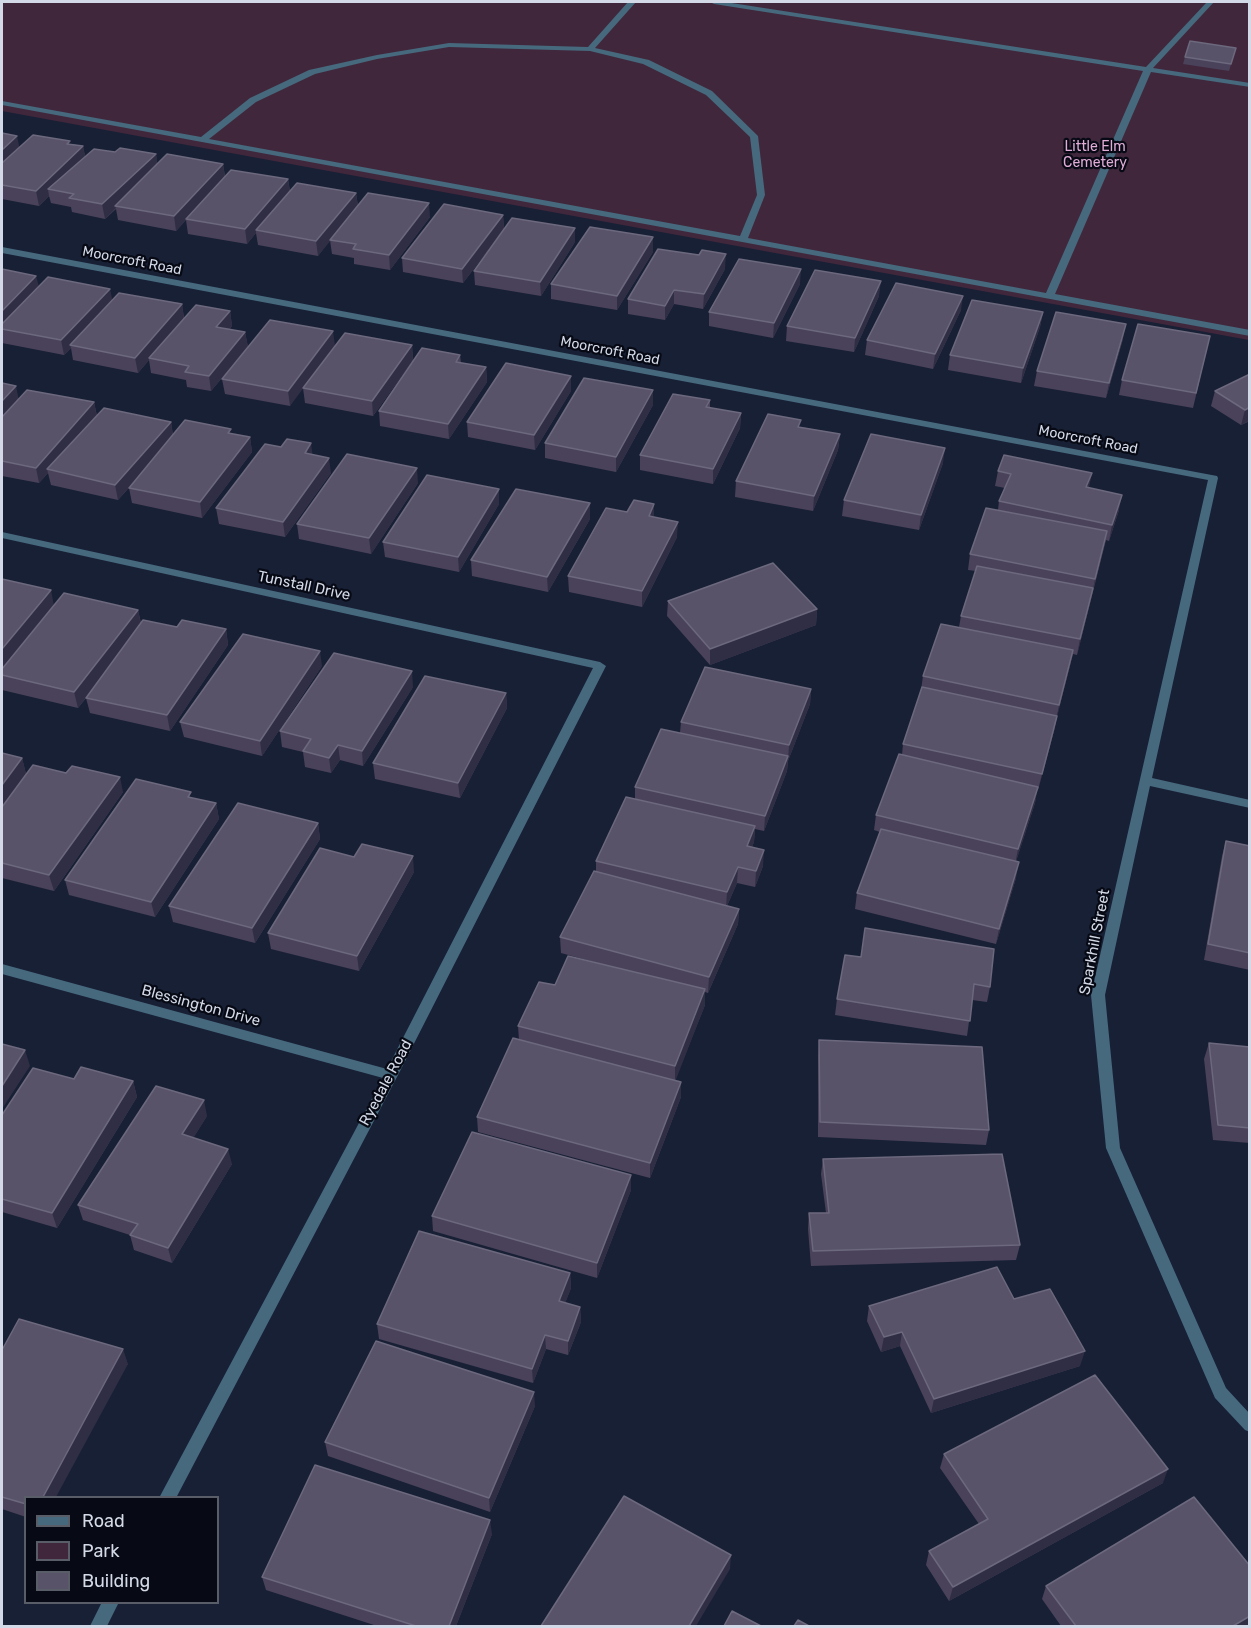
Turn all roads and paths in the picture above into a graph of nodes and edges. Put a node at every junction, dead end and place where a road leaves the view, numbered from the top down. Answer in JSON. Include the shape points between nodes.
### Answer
{"nodes":[{"id":1,"x":632,"y":2,"type":"edge"},
{"id":2,"x":714,"y":2,"type":"edge"},
{"id":3,"x":1211,"y":2,"type":"edge"},
{"id":4,"x":590,"y":49,"type":"junction"},
{"id":5,"x":1148,"y":69,"type":"junction"},
{"id":6,"x":1250,"y":85,"type":"edge"},
{"id":7,"x":2,"y":104,"type":"edge"},
{"id":8,"x":202,"y":140,"type":"junction"},
{"id":9,"x":743,"y":239,"type":"junction"},
{"id":10,"x":2,"y":250,"type":"edge"},
{"id":11,"x":1050,"y":295,"type":"junction"},
{"id":12,"x":1250,"y":333,"type":"edge"},
{"id":13,"x":1214,"y":478,"type":"joint"},
{"id":14,"x":2,"y":535,"type":"edge"},
{"id":15,"x":600,"y":666,"type":"joint"},
{"id":16,"x":1146,"y":781,"type":"junction"},
{"id":17,"x":1250,"y":804,"type":"edge"},
{"id":18,"x":2,"y":969,"type":"edge"},
{"id":19,"x":391,"y":1075,"type":"junction"},
{"id":20,"x":1250,"y":1425,"type":"edge"},
{"id":21,"x":168,"y":1496,"type":"edge"},
{"id":22,"x":110,"y":1604,"type":"edge"},
{"id":23,"x":98,"y":1626,"type":"edge"}],
"edges":[{"from":1,"to":4,"type":"street"},
{"from":2,"to":5,"type":"street"},
{"from":3,"to":5,"type":"street"},
{"from":4,"to":8,"type":"street","via":[[449,45],[312,72],[253,100]]},
{"from":4,"to":9,"type":"street","via":[[646,62],[709,93],[754,136],[761,195]]},
{"from":5,"to":6,"type":"street"},
{"from":5,"to":11,"type":"street"},
{"from":7,"to":8,"type":"street"},
{"from":8,"to":9,"type":"street"},
{"from":9,"to":11,"type":"street"},
{"from":10,"to":13,"type":"street","name":"Moorcroft Road"},
{"from":11,"to":12,"type":"street"},
{"from":13,"to":16,"type":"street","name":"Sparkhill Street"},
{"from":14,"to":15,"type":"street","name":"Tunstall Drive"},
{"from":15,"to":19,"type":"street","name":"Ryedale Road"},
{"from":16,"to":17,"type":"street"},
{"from":16,"to":20,"type":"street","name":"Sparkhill Street","via":[[1098,995],[1113,1148],[1220,1393]]},
{"from":18,"to":19,"type":"street","name":"Blessington Drive"},
{"from":19,"to":21,"type":"street","name":"Ryedale Road"},
{"from":22,"to":23,"type":"street"}]}
